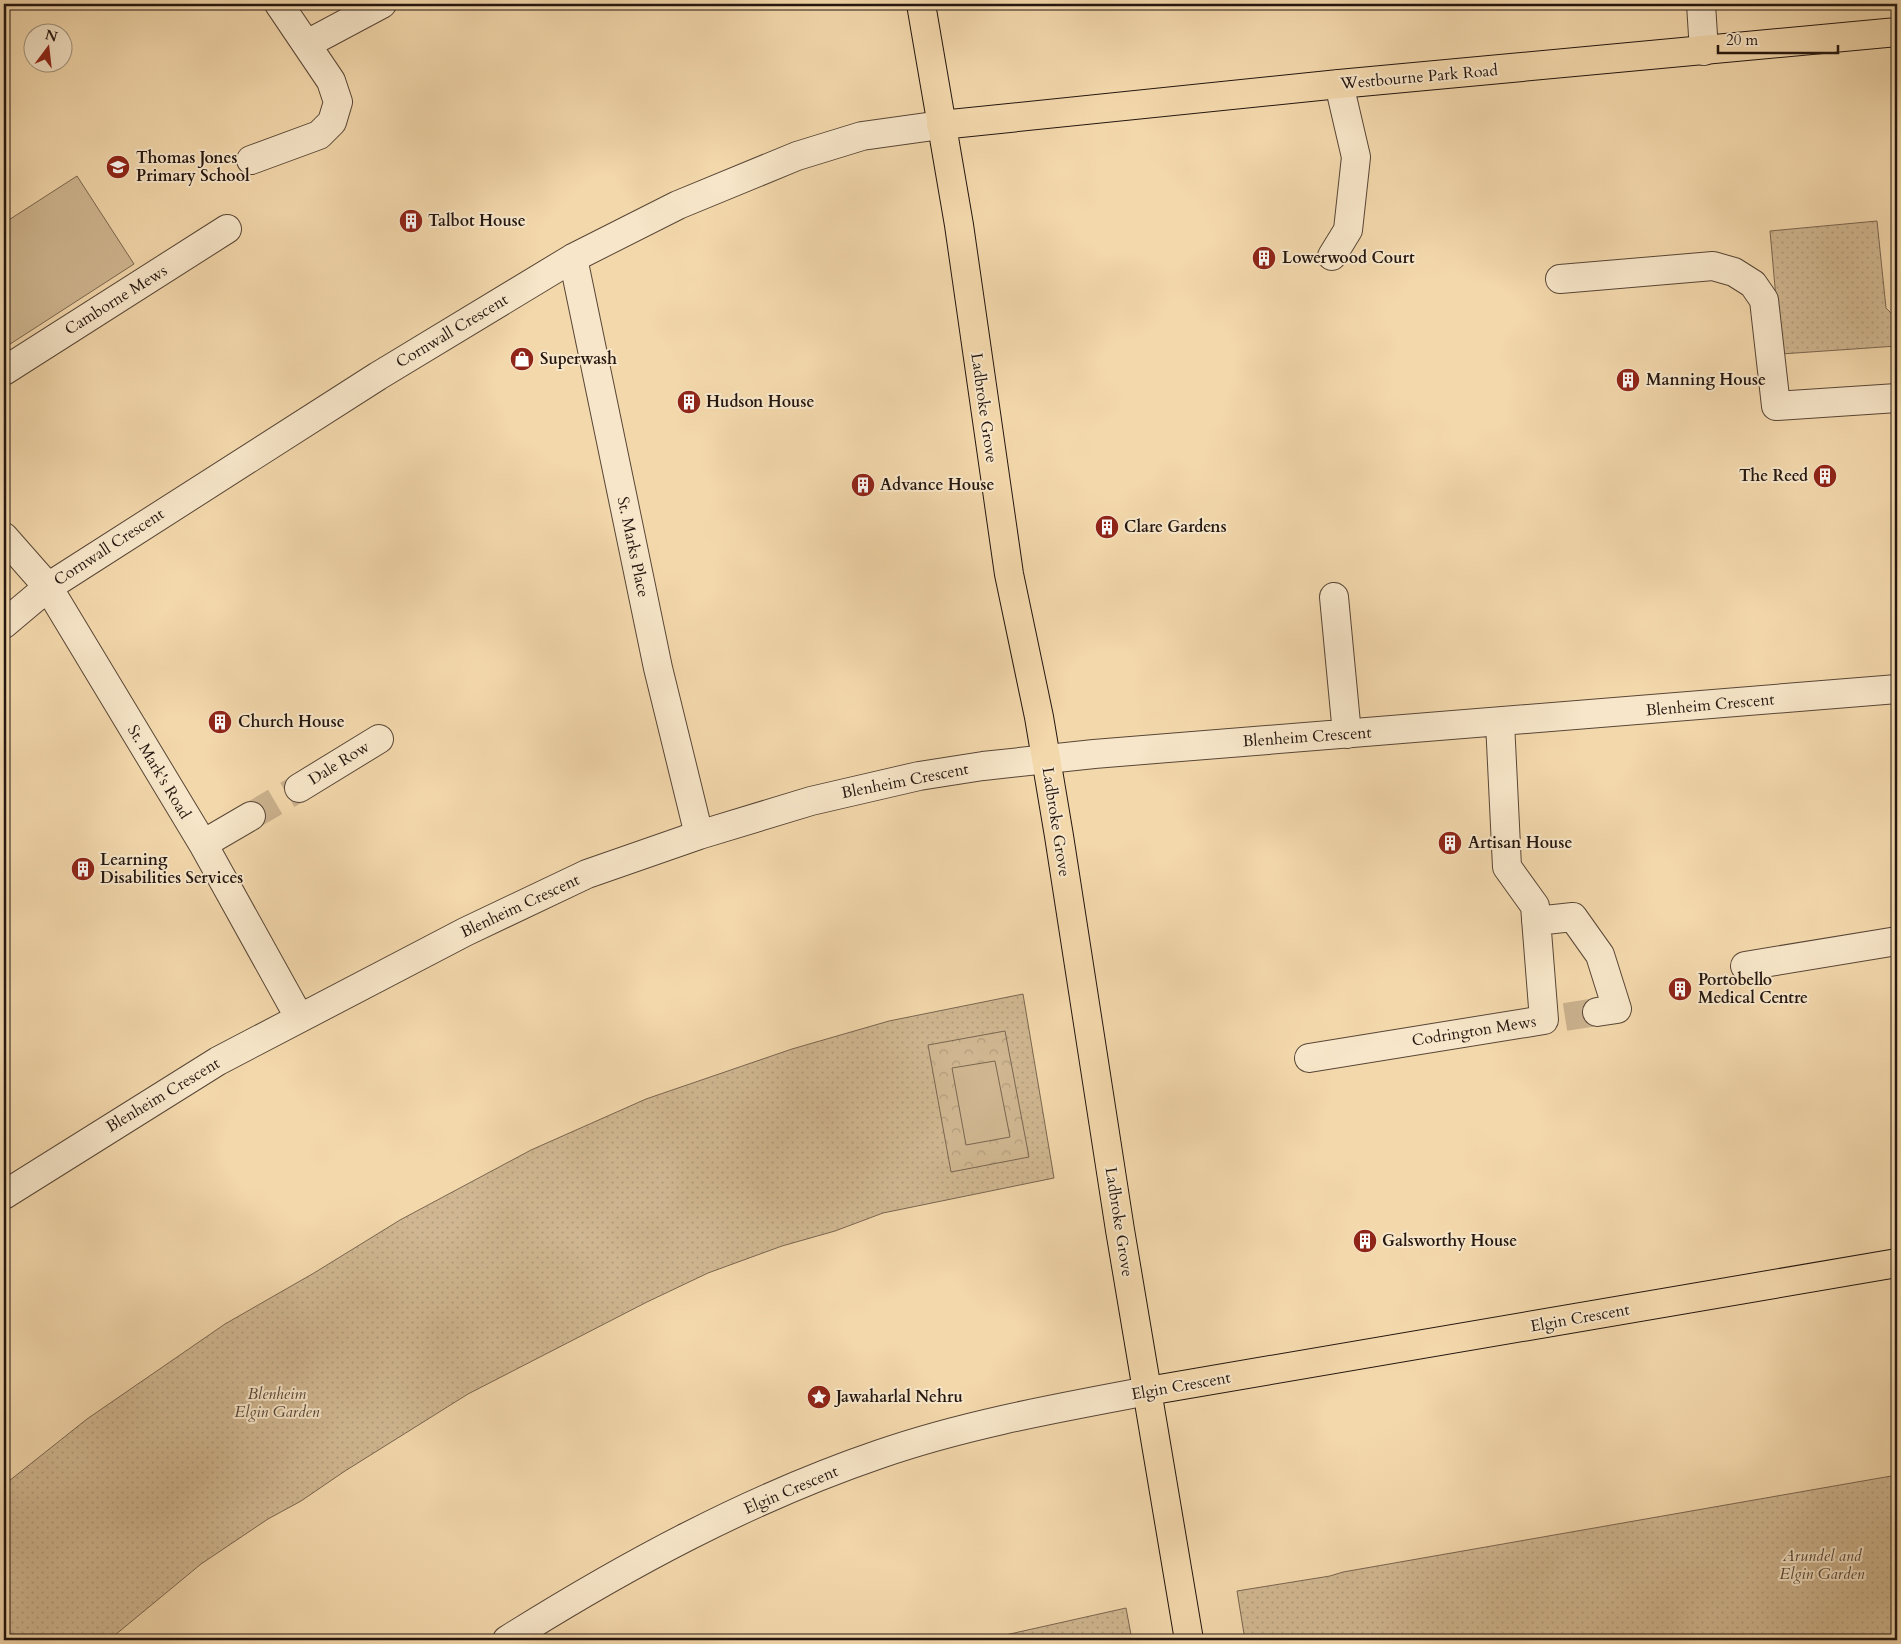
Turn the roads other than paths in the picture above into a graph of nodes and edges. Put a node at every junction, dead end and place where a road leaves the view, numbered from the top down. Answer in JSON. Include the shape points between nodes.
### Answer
{"nodes":[{"id":1,"x":279,"y":4,"type":"edge"},
{"id":2,"x":382,"y":4,"type":"edge"},
{"id":3,"x":921,"y":4,"type":"edge"},
{"id":4,"x":1700,"y":4,"type":"edge"},
{"id":5,"x":1897,"y":32,"type":"edge"},
{"id":6,"x":307,"y":44,"type":"junction"},
{"id":7,"x":1704,"y":51,"type":"junction"},
{"id":8,"x":1339,"y":84,"type":"junction"},
{"id":9,"x":941,"y":125,"type":"junction"},
{"id":10,"x":251,"y":160,"type":"dead end"},
{"id":11,"x":227,"y":229,"type":"dead end"},
{"id":12,"x":1332,"y":256,"type":"dead end"},
{"id":13,"x":573,"y":258,"type":"junction"},
{"id":14,"x":1560,"y":279,"type":"dead end"},
{"id":15,"x":4,"y":371,"type":"edge"},
{"id":16,"x":1897,"y":398,"type":"edge"},
{"id":17,"x":4,"y":537,"type":"edge"},
{"id":18,"x":48,"y":587,"type":"junction"},
{"id":19,"x":1334,"y":597,"type":"dead end"},
{"id":20,"x":4,"y":624,"type":"edge"},
{"id":21,"x":1897,"y":689,"type":"edge"},
{"id":22,"x":1500,"y":722,"type":"junction"},
{"id":23,"x":1347,"y":734,"type":"junction"},
{"id":24,"x":379,"y":738,"type":"dead end"},
{"id":25,"x":1045,"y":759,"type":"junction"},
{"id":26,"x":299,"y":788,"type":"tunnel mouth"},
{"id":27,"x":251,"y":816,"type":"tunnel mouth"},
{"id":28,"x":699,"y":835,"type":"junction"},
{"id":29,"x":203,"y":844,"type":"junction"},
{"id":30,"x":1536,"y":921,"type":"junction"},
{"id":31,"x":1897,"y":941,"type":"edge"},
{"id":32,"x":1745,"y":966,"type":"dead end"},
{"id":33,"x":1598,"y":1012,"type":"tunnel mouth"},
{"id":34,"x":299,"y":1018,"type":"junction"},
{"id":35,"x":1309,"y":1058,"type":"dead end"},
{"id":36,"x":4,"y":1195,"type":"edge"},
{"id":37,"x":1897,"y":1264,"type":"edge"},
{"id":38,"x":1148,"y":1391,"type":"junction"},
{"id":39,"x":507,"y":1640,"type":"edge"},
{"id":40,"x":1189,"y":1640,"type":"edge"}],
"edges":[{"from":1,"to":6,"type":"street"},
{"from":2,"to":6,"type":"street"},
{"from":3,"to":9,"type":"main road","name":"Ladbroke Grove"},
{"from":4,"to":7,"type":"street"},
{"from":5,"to":7,"type":"main road","name":"Westbourne Park Road"},
{"from":6,"to":10,"type":"street","via":[[331,81],[338,102],[332,122],[319,135]]},
{"from":7,"to":8,"type":"main road","name":"Westbourne Park Road"},
{"from":8,"to":9,"type":"main road","name":"Westbourne Park Road"},
{"from":8,"to":12,"type":"street","via":[[1356,157],[1348,230]]},
{"from":9,"to":13,"type":"street","name":"Cornwall Crescent","via":[[862,136],[797,156],[678,205]]},
{"from":9,"to":25,"type":"main road","name":"Ladbroke Grove","via":[[959,225],[1009,574]]},
{"from":11,"to":15,"type":"street","name":"Camborne Mews"},
{"from":13,"to":18,"type":"street","name":"Cornwall Crescent","via":[[378,376]]},
{"from":13,"to":28,"type":"street","name":"St. Marks Place","via":[[658,668]]},
{"from":14,"to":16,"type":"street","via":[[1714,266],[1734,272],[1753,284],[1764,300],[1776,406]]},
{"from":17,"to":18,"type":"street","name":"St. Mark's Road"},
{"from":18,"to":20,"type":"street","name":"Cornwall Crescent"},
{"from":18,"to":29,"type":"street","name":"St. Mark's Road"},
{"from":19,"to":23,"type":"street"},
{"from":21,"to":22,"type":"street","name":"Blenheim Crescent"},
{"from":22,"to":23,"type":"street","name":"Blenheim Crescent"},
{"from":22,"to":30,"type":"street","name":"Codrington Mews","via":[[1507,867],[1535,906]]},
{"from":23,"to":25,"type":"street","name":"Blenheim Crescent"},
{"from":24,"to":26,"type":"street","name":"Dale Row"},
{"from":25,"to":28,"type":"street","name":"Blenheim Crescent","via":[[919,776],[811,801]]},
{"from":25,"to":38,"type":"main road","name":"Ladbroke Grove"},
{"from":27,"to":29,"type":"street"},
{"from":28,"to":34,"type":"street","name":"Blenheim Crescent","via":[[587,874],[465,932]]},
{"from":29,"to":34,"type":"street","name":"St. Mark's Road"},
{"from":30,"to":33,"type":"street","via":[[1573,917],[1600,955],[1617,1009]]},
{"from":30,"to":35,"type":"street","name":"Codrington Mews","via":[[1554,1018]]},
{"from":31,"to":32,"type":"street"},
{"from":34,"to":36,"type":"street","name":"Blenheim Crescent","via":[[202,1071]]},
{"from":37,"to":38,"type":"main road","name":"Elgin Crescent"},
{"from":38,"to":39,"type":"street","name":"Elgin Crescent","via":[[951,1433],[796,1485],[630,1567]]},
{"from":38,"to":40,"type":"main road","name":"Ladbroke Grove"}]}
